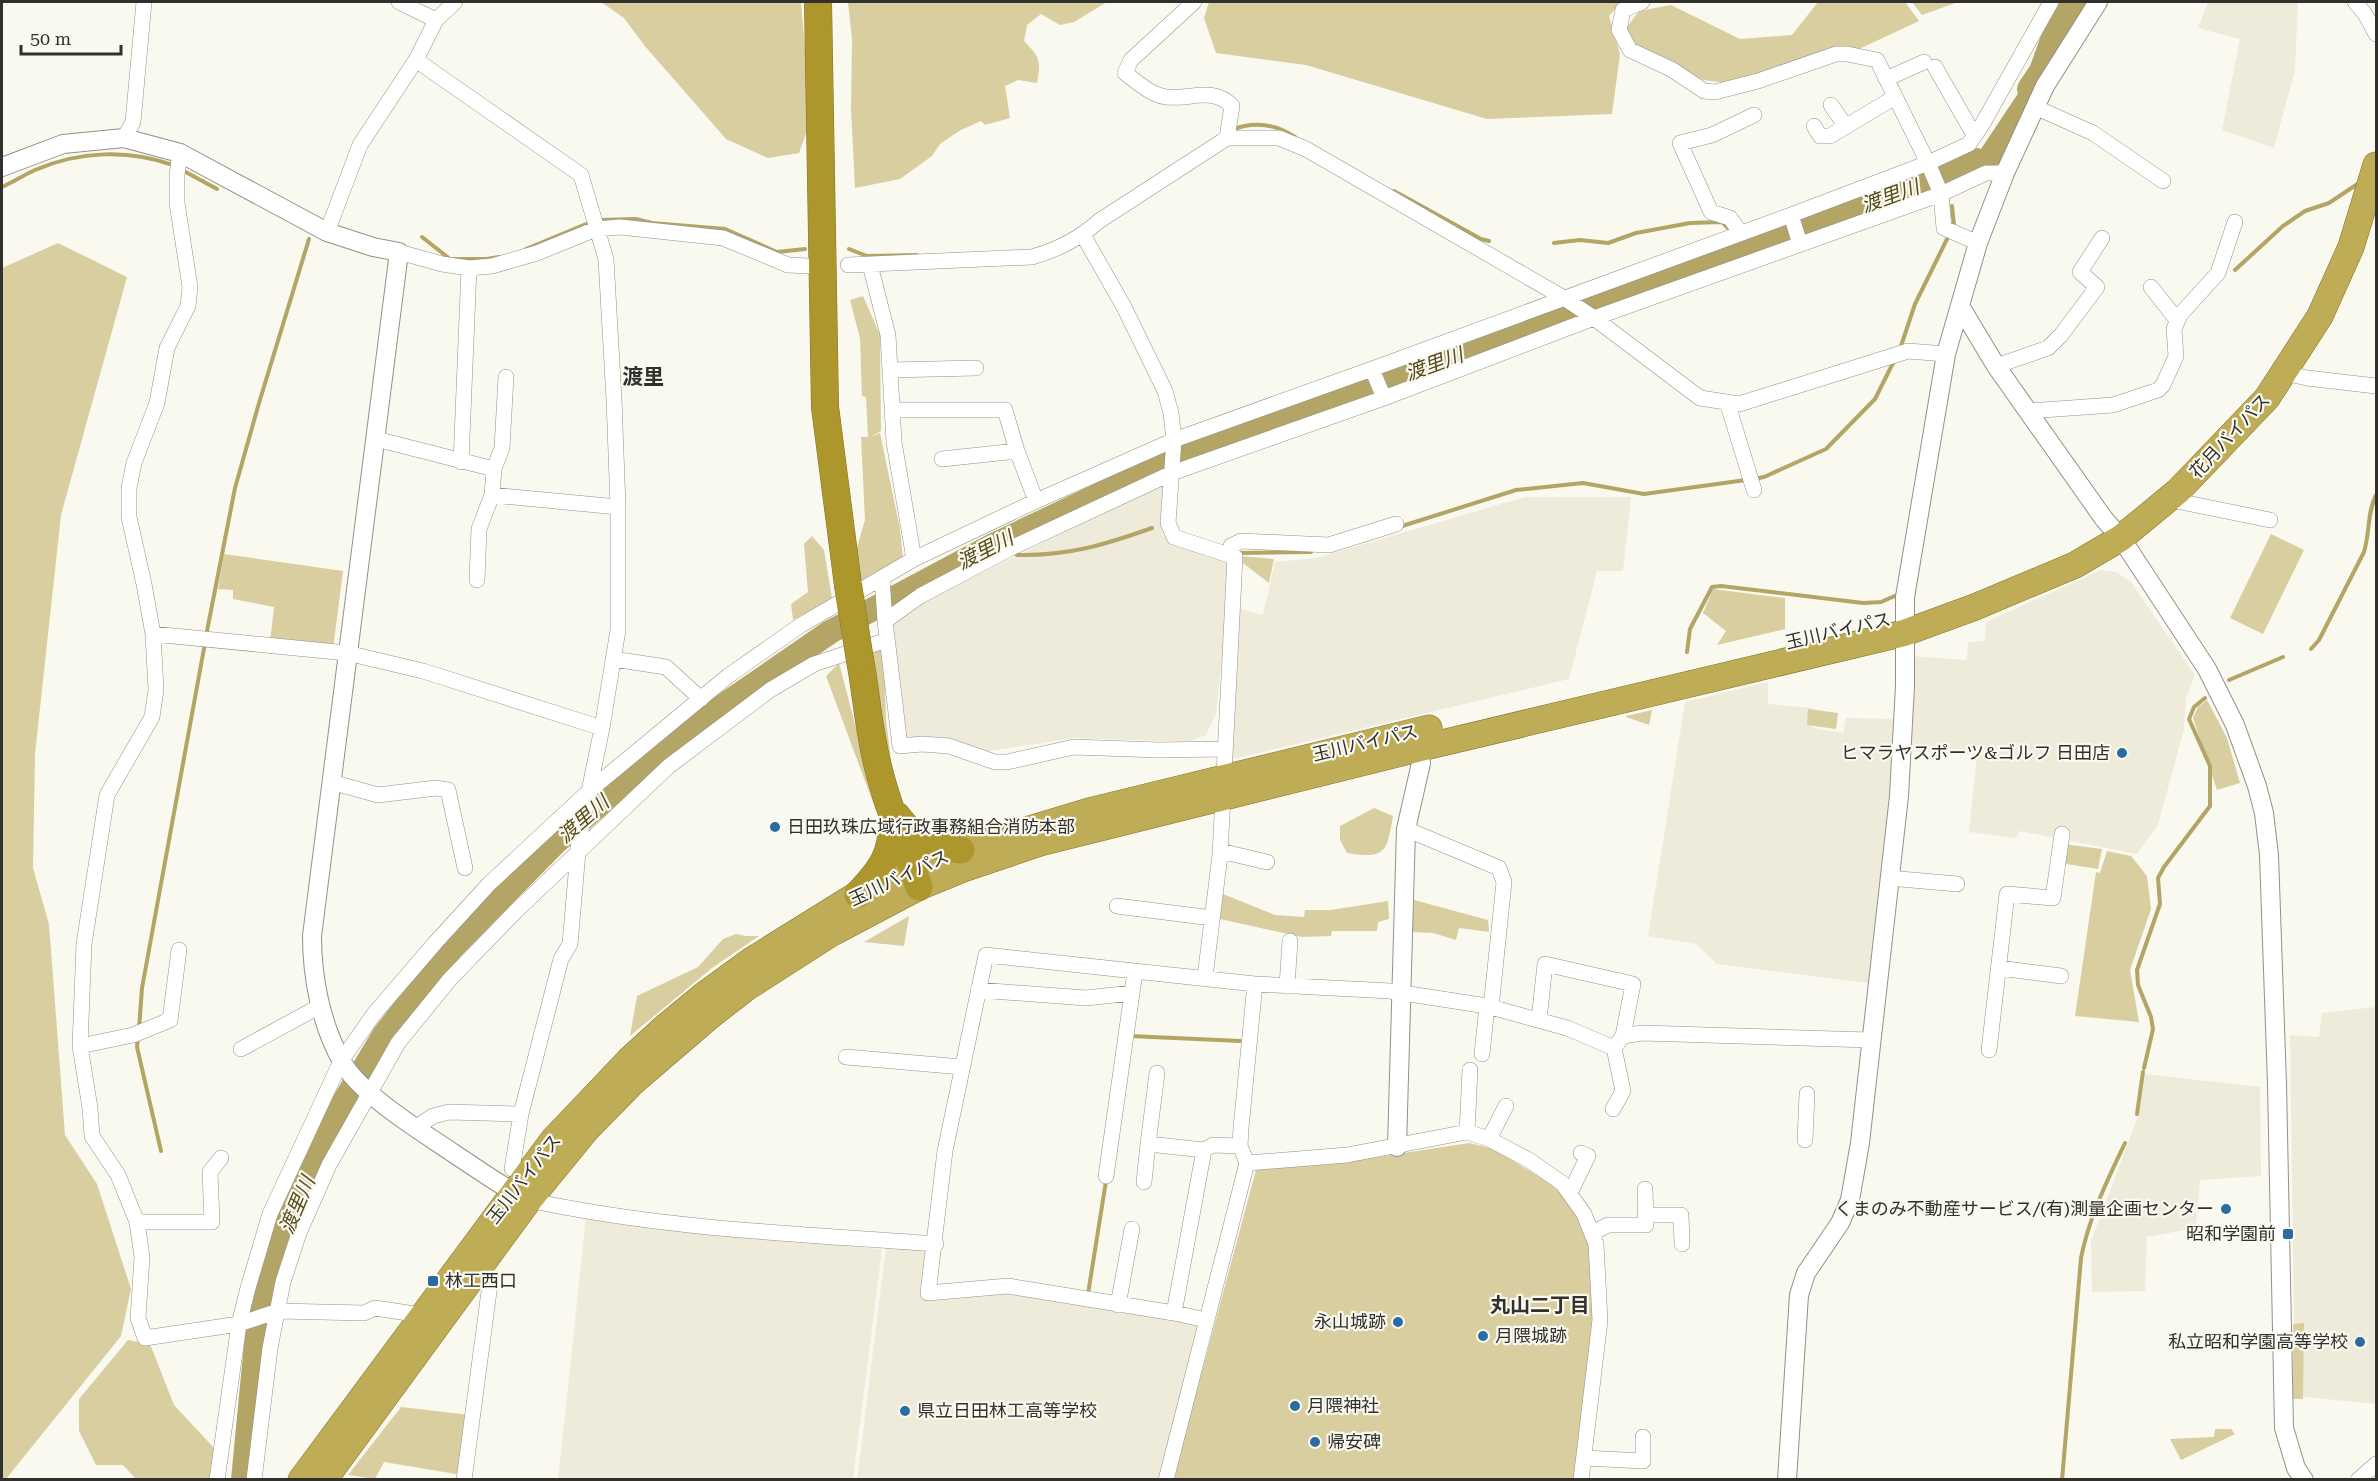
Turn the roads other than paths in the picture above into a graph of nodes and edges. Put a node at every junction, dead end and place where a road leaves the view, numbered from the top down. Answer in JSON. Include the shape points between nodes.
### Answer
{"nodes":[{"id":1,"x":144,"y":2,"type":"edge"},
{"id":2,"x":399,"y":2,"type":"edge"},
{"id":3,"x":455,"y":2,"type":"edge"},
{"id":4,"x":818,"y":2,"type":"edge"},
{"id":5,"x":833,"y":2,"type":"edge"},
{"id":6,"x":1194,"y":2,"type":"edge"},
{"id":7,"x":1642,"y":2,"type":"edge"},
{"id":8,"x":2051,"y":2,"type":"edge"},
{"id":9,"x":2098,"y":2,"type":"edge"},
{"id":10,"x":2355,"y":2,"type":"edge"},
{"id":11,"x":436,"y":20,"type":"junction"},
{"id":12,"x":2376,"y":34,"type":"edge"},
{"id":13,"x":416,"y":60,"type":"junction"},
{"id":14,"x":1886,"y":79,"type":"junction"},
{"id":15,"x":1895,"y":97,"type":"junction"},
{"id":16,"x":1831,"y":105,"type":"dead end"},
{"id":17,"x":2035,"y":107,"type":"junction"},
{"id":18,"x":1754,"y":115,"type":"dead end"},
{"id":19,"x":1814,"y":126,"type":"dead end"},
{"id":20,"x":1846,"y":127,"type":"junction"},
{"id":21,"x":1228,"y":132,"type":"junction"},
{"id":22,"x":1974,"y":135,"type":"junction"},
{"id":23,"x":124,"y":138,"type":"junction"},
{"id":24,"x":179,"y":163,"type":"junction"},
{"id":25,"x":1928,"y":163,"type":"junction"},
{"id":26,"x":2376,"y":165,"type":"edge"},
{"id":27,"x":2,"y":167,"type":"edge"},
{"id":28,"x":2005,"y":173,"type":"junction"},
{"id":29,"x":2163,"y":181,"type":"dead end"},
{"id":30,"x":1941,"y":194,"type":"junction"},
{"id":31,"x":1791,"y":215,"type":"junction"},
{"id":32,"x":2235,"y":222,"type":"dead end"},
{"id":33,"x":594,"y":223,"type":"junction"},
{"id":34,"x":327,"y":232,"type":"junction"},
{"id":35,"x":1741,"y":233,"type":"junction"},
{"id":36,"x":1083,"y":235,"type":"junction"},
{"id":37,"x":2102,"y":238,"type":"dead end"},
{"id":38,"x":1969,"y":239,"type":"junction"},
{"id":39,"x":1800,"y":244,"type":"junction"},
{"id":40,"x":399,"y":252,"type":"junction"},
{"id":41,"x":870,"y":265,"type":"junction"},
{"id":42,"x":809,"y":266,"type":"dead end"},
{"id":43,"x":848,"y":266,"type":"dead end"},
{"id":44,"x":469,"y":268,"type":"junction"},
{"id":45,"x":2151,"y":287,"type":"dead end"},
{"id":46,"x":1564,"y":298,"type":"junction"},
{"id":47,"x":1960,"y":306,"type":"junction"},
{"id":48,"x":1594,"y":318,"type":"junction"},
{"id":49,"x":2177,"y":320,"type":"junction"},
{"id":50,"x":1946,"y":354,"type":"junction"},
{"id":51,"x":1996,"y":366,"type":"junction"},
{"id":52,"x":976,"y":368,"type":"dead end"},
{"id":53,"x":1372,"y":369,"type":"junction"},
{"id":54,"x":890,"y":370,"type":"junction"},
{"id":55,"x":2284,"y":373,"type":"junction"},
{"id":56,"x":506,"y":378,"type":"dead end"},
{"id":57,"x":2376,"y":386,"type":"edge"},
{"id":58,"x":1384,"y":398,"type":"junction"},
{"id":59,"x":1727,"y":402,"type":"junction"},
{"id":60,"x":892,"y":410,"type":"junction"},
{"id":61,"x":2028,"y":411,"type":"junction"},
{"id":62,"x":376,"y":440,"type":"junction"},
{"id":63,"x":1174,"y":440,"type":"junction"},
{"id":64,"x":1017,"y":451,"type":"junction"},
{"id":65,"x":942,"y":459,"type":"dead end"},
{"id":66,"x":461,"y":462,"type":"junction"},
{"id":67,"x":494,"y":469,"type":"junction"},
{"id":68,"x":1172,"y":473,"type":"junction"},
{"id":69,"x":1754,"y":490,"type":"dead end"},
{"id":70,"x":492,"y":495,"type":"junction"},
{"id":71,"x":2167,"y":499,"type":"junction"},
{"id":72,"x":1036,"y":501,"type":"junction"},
{"id":73,"x":618,"y":507,"type":"junction"},
{"id":74,"x":2270,"y":520,"type":"dead end"},
{"id":75,"x":1396,"y":524,"type":"dead end"},
{"id":76,"x":2121,"y":538,"type":"junction"},
{"id":77,"x":844,"y":553,"type":"junction"},
{"id":78,"x":1230,"y":555,"type":"junction"},
{"id":79,"x":914,"y":559,"type":"junction"},
{"id":80,"x":882,"y":578,"type":"junction"},
{"id":81,"x":477,"y":580,"type":"dead end"},
{"id":82,"x":885,"y":621,"type":"junction"},
{"id":83,"x":1904,"y":624,"type":"junction"},
{"id":84,"x":153,"y":634,"type":"junction"},
{"id":85,"x":887,"y":640,"type":"junction"},
{"id":86,"x":347,"y":653,"type":"junction"},
{"id":87,"x":613,"y":659,"type":"junction"},
{"id":88,"x":701,"y":699,"type":"junction"},
{"id":89,"x":602,"y":728,"type":"junction"},
{"id":90,"x":1419,"y":740,"type":"junction"},
{"id":91,"x":1224,"y":749,"type":"junction"},
{"id":92,"x":331,"y":782,"type":"junction"},
{"id":93,"x":1224,"y":788,"type":"junction"},
{"id":94,"x":589,"y":791,"type":"junction"},
{"id":95,"x":891,"y":808,"type":"junction"},
{"id":96,"x":1406,"y":829,"type":"junction"},
{"id":97,"x":2062,"y":834,"type":"dead end"},
{"id":98,"x":579,"y":845,"type":"junction"},
{"id":99,"x":961,"y":850,"type":"junction"},
{"id":100,"x":1220,"y":851,"type":"junction"},
{"id":101,"x":1266,"y":862,"type":"dead end"},
{"id":102,"x":465,"y":868,"type":"dead end"},
{"id":103,"x":1889,"y":878,"type":"junction"},
{"id":104,"x":916,"y":879,"type":"junction"},
{"id":105,"x":1957,"y":884,"type":"dead end"},
{"id":106,"x":858,"y":894,"type":"junction"},
{"id":107,"x":1117,"y":906,"type":"dead end"},
{"id":108,"x":1212,"y":918,"type":"junction"},
{"id":109,"x":1290,"y":941,"type":"dead end"},
{"id":110,"x":179,"y":950,"type":"dead end"},
{"id":111,"x":1999,"y":968,"type":"junction"},
{"id":112,"x":1135,"y":972,"type":"junction"},
{"id":113,"x":2061,"y":976,"type":"dead end"},
{"id":114,"x":1205,"y":977,"type":"junction"},
{"id":115,"x":1255,"y":984,"type":"junction"},
{"id":116,"x":1287,"y":986,"type":"junction"},
{"id":117,"x":978,"y":990,"type":"junction"},
{"id":118,"x":1132,"y":993,"type":"junction"},
{"id":119,"x":1401,"y":993,"type":"junction"},
{"id":120,"x":320,"y":1006,"type":"junction"},
{"id":121,"x":1489,"y":1007,"type":"junction"},
{"id":122,"x":1539,"y":1020,"type":"junction"},
{"id":123,"x":1870,"y":1040,"type":"junction"},
{"id":124,"x":1618,"y":1042,"type":"junction"},
{"id":125,"x":80,"y":1046,"type":"junction"},
{"id":126,"x":241,"y":1049,"type":"dead end"},
{"id":127,"x":1989,"y":1050,"type":"dead end"},
{"id":128,"x":1482,"y":1054,"type":"dead end"},
{"id":129,"x":846,"y":1056,"type":"dead end"},
{"id":130,"x":341,"y":1061,"type":"junction"},
{"id":131,"x":962,"y":1067,"type":"junction"},
{"id":132,"x":1470,"y":1070,"type":"dead end"},
{"id":133,"x":1157,"y":1073,"type":"dead end"},
{"id":134,"x":369,"y":1093,"type":"junction"},
{"id":135,"x":1808,"y":1094,"type":"dead end"},
{"id":136,"x":1506,"y":1106,"type":"dead end"},
{"id":137,"x":1613,"y":1109,"type":"dead end"},
{"id":138,"x":521,"y":1114,"type":"junction"},
{"id":139,"x":415,"y":1128,"type":"junction"},
{"id":140,"x":1467,"y":1132,"type":"junction"},
{"id":141,"x":1489,"y":1139,"type":"junction"},
{"id":142,"x":1805,"y":1140,"type":"dead end"},
{"id":143,"x":1148,"y":1144,"type":"junction"},
{"id":144,"x":1240,"y":1146,"type":"junction"},
{"id":145,"x":1397,"y":1147,"type":"junction"},
{"id":146,"x":1204,"y":1150,"type":"junction"},
{"id":147,"x":1581,"y":1153,"type":"dead end"},
{"id":148,"x":221,"y":1158,"type":"dead end"},
{"id":149,"x":1247,"y":1163,"type":"junction"},
{"id":150,"x":1106,"y":1176,"type":"dead end"},
{"id":151,"x":1144,"y":1182,"type":"dead end"},
{"id":152,"x":518,"y":1187,"type":"junction"},
{"id":153,"x":1645,"y":1189,"type":"dead end"},
{"id":154,"x":1570,"y":1194,"type":"junction"},
{"id":155,"x":1645,"y":1215,"type":"junction"},
{"id":156,"x":137,"y":1222,"type":"junction"},
{"id":157,"x":1132,"y":1229,"type":"dead end"},
{"id":158,"x":1592,"y":1233,"type":"junction"},
{"id":159,"x":936,"y":1244,"type":"junction"},
{"id":160,"x":1682,"y":1244,"type":"dead end"},
{"id":161,"x":485,"y":1262,"type":"junction"},
{"id":162,"x":1118,"y":1305,"type":"junction"},
{"id":163,"x":278,"y":1311,"type":"junction"},
{"id":164,"x":1174,"y":1313,"type":"junction"},
{"id":165,"x":432,"y":1316,"type":"junction"},
{"id":166,"x":1206,"y":1320,"type":"junction"},
{"id":167,"x":239,"y":1324,"type":"junction"},
{"id":168,"x":1643,"y":1437,"type":"dead end"},
{"id":169,"x":1584,"y":1458,"type":"junction"},
{"id":170,"x":2376,"y":1464,"type":"edge"},
{"id":171,"x":217,"y":1479,"type":"edge"},
{"id":172,"x":254,"y":1479,"type":"edge"},
{"id":173,"x":301,"y":1479,"type":"edge"},
{"id":174,"x":324,"y":1479,"type":"edge"},
{"id":175,"x":464,"y":1479,"type":"edge"},
{"id":176,"x":1166,"y":1479,"type":"edge"},
{"id":177,"x":1581,"y":1479,"type":"edge"},
{"id":178,"x":1787,"y":1479,"type":"edge"},
{"id":179,"x":2304,"y":1479,"type":"edge"},
{"id":180,"x":2358,"y":1479,"type":"edge"}],
"edges":[{"from":1,"to":23,"type":"street","via":[[133,122]]},
{"from":2,"to":11,"type":"street"},
{"from":3,"to":11,"type":"street"},
{"from":4,"to":77,"type":"highway","via":[[825,407]]},
{"from":5,"to":77,"type":"highway"},
{"from":6,"to":21,"type":"street","via":[[1131,60],[1125,73],[1162,96],[1212,94],[1222,98],[1232,106]]},
{"from":7,"to":14,"type":"street","via":[[1623,10],[1619,30],[1630,50],[1671,69],[1704,91],[1758,81],[1836,54],[1877,60]]},
{"from":8,"to":22,"type":"street"},
{"from":9,"to":17,"type":"street"},
{"from":10,"to":12,"type":"street"},
{"from":11,"to":13,"type":"street"},
{"from":13,"to":33,"type":"street","via":[[581,175]]},
{"from":13,"to":34,"type":"street","via":[[360,145]]},
{"from":14,"to":15,"type":"street"},
{"from":14,"to":22,"type":"street","via":[[1930,64]]},
{"from":15,"to":20,"type":"street"},
{"from":15,"to":25,"type":"street"},
{"from":16,"to":20,"type":"street"},
{"from":17,"to":28,"type":"street"},
{"from":17,"to":29,"type":"street","via":[[2093,133]]},
{"from":18,"to":35,"type":"street","via":[[1712,135],[1680,143],[1711,212],[1730,218]]},
{"from":19,"to":20,"type":"street","via":[[1820,136],[1830,136]]},
{"from":21,"to":36,"type":"street"},
{"from":21,"to":46,"type":"street","via":[[1279,138],[1305,149]]},
{"from":22,"to":25,"type":"street","via":[[1969,144]]},
{"from":23,"to":24,"type":"street"},
{"from":23,"to":27,"type":"street","via":[[63,144]]},
{"from":24,"to":34,"type":"street"},
{"from":24,"to":84,"type":"street","via":[[177,203],[190,287],[188,306],[167,348],[157,403],[134,463],[129,488],[129,517]]},
{"from":25,"to":30,"type":"street"},
{"from":25,"to":31,"type":"street"},
{"from":26,"to":55,"type":"highway","name":"花月バイパス","via":[[2351,247],[2320,316]]},
{"from":28,"to":30,"type":"street","via":[[1986,173]]},
{"from":28,"to":38,"type":"street"},
{"from":30,"to":38,"type":"street","via":[[1944,228]]},
{"from":30,"to":39,"type":"street"},
{"from":31,"to":35,"type":"street"},
{"from":31,"to":39,"type":"street"},
{"from":32,"to":49,"type":"street","via":[[2218,273]]},
{"from":33,"to":42,"type":"street","via":[[723,238],[788,265]]},
{"from":33,"to":44,"type":"street","via":[[537,253],[492,266]]},
{"from":33,"to":73,"type":"street","via":[[606,259]]},
{"from":34,"to":40,"type":"street"},
{"from":35,"to":46,"type":"street"},
{"from":36,"to":41,"type":"street","via":[[1032,257]]},
{"from":36,"to":63,"type":"street","via":[[1165,391]]},
{"from":37,"to":51,"type":"street","via":[[2080,272],[2097,287],[2061,335],[2048,348]]},
{"from":38,"to":47,"type":"street"},
{"from":39,"to":48,"type":"street"},
{"from":40,"to":44,"type":"street"},
{"from":40,"to":62,"type":"street"},
{"from":41,"to":43,"type":"street"},
{"from":41,"to":54,"type":"street","via":[[888,335]]},
{"from":44,"to":66,"type":"street"},
{"from":45,"to":49,"type":"street"},
{"from":46,"to":48,"type":"street"},
{"from":46,"to":53,"type":"street"},
{"from":47,"to":50,"type":"street"},
{"from":47,"to":51,"type":"street"},
{"from":48,"to":58,"type":"street"},
{"from":48,"to":59,"type":"street","via":[[1700,398]]},
{"from":49,"to":61,"type":"street","via":[[2173,340],[2176,356],[2158,390],[2113,405]]},
{"from":50,"to":59,"type":"street","via":[[1908,351],[1739,404]]},
{"from":50,"to":83,"type":"street","via":[[1905,597]]},
{"from":51,"to":61,"type":"street"},
{"from":52,"to":54,"type":"street"},
{"from":53,"to":58,"type":"street"},
{"from":53,"to":63,"type":"street"},
{"from":54,"to":60,"type":"street"},
{"from":55,"to":57,"type":"street"},
{"from":55,"to":71,"type":"highway","name":"花月バイパス","via":[[2267,398]]},
{"from":56,"to":67,"type":"street","via":[[502,448]]},
{"from":58,"to":68,"type":"street"},
{"from":59,"to":69,"type":"street"},
{"from":60,"to":64,"type":"street","via":[[1005,410]]},
{"from":60,"to":79,"type":"street"},
{"from":61,"to":76,"type":"street"},
{"from":62,"to":66,"type":"street"},
{"from":62,"to":86,"type":"street"},
{"from":63,"to":68,"type":"street"},
{"from":63,"to":72,"type":"street"},
{"from":64,"to":65,"type":"street"},
{"from":64,"to":72,"type":"street"},
{"from":66,"to":67,"type":"street"},
{"from":67,"to":70,"type":"street"},
{"from":68,"to":78,"type":"street","via":[[1168,524],[1174,537]]},
{"from":68,"to":82,"type":"street","via":[[1009,549],[920,596]]},
{"from":70,"to":73,"type":"street"},
{"from":70,"to":81,"type":"street","via":[[479,529]]},
{"from":71,"to":74,"type":"street"},
{"from":71,"to":76,"type":"highway","name":"花月バイパス"},
{"from":72,"to":79,"type":"street"},
{"from":73,"to":87,"type":"street","via":[[618,630]]},
{"from":75,"to":78,"type":"street","via":[[1329,544],[1241,541],[1231,546]]},
{"from":76,"to":83,"type":"highway","name":"花月バイパス","via":[[2075,565],[1975,607]]},
{"from":76,"to":179,"type":"street","via":[[2207,669],[2235,725],[2264,813],[2277,1084],[2284,1428],[2296,1468]]},
{"from":77,"to":95,"type":"highway","bridge":true,"via":[[872,738]]},
{"from":78,"to":91,"type":"street","via":[[1235,557]]},
{"from":79,"to":80,"type":"street"},
{"from":80,"to":82,"type":"street"},
{"from":80,"to":88,"type":"street","via":[[801,625]]},
{"from":82,"to":85,"type":"street"},
{"from":83,"to":90,"type":"highway","name":"玉川バイパス"},
{"from":83,"to":103,"type":"street","via":[[1899,796]]},
{"from":84,"to":86,"type":"street"},
{"from":84,"to":125,"type":"street","via":[[156,690],[152,717],[107,795],[84,944]]},
{"from":85,"to":91,"type":"street","via":[[900,746],[949,746],[994,762],[1082,747]]},
{"from":85,"to":98,"type":"street","via":[[822,660],[770,690],[669,766]]},
{"from":86,"to":89,"type":"street","via":[[423,671]]},
{"from":86,"to":92,"type":"street"},
{"from":87,"to":88,"type":"street","via":[[666,667]]},
{"from":87,"to":89,"type":"street"},
{"from":88,"to":94,"type":"street"},
{"from":89,"to":94,"type":"street"},
{"from":90,"to":93,"type":"highway","name":"玉川バイパス"},
{"from":90,"to":96,"type":"street","via":[[1421,763]]},
{"from":91,"to":93,"type":"street"},
{"from":92,"to":102,"type":"street","via":[[378,795],[448,790]]},
{"from":92,"to":120,"type":"street","via":[[312,936]]},
{"from":93,"to":99,"type":"highway","name":"玉川バイパス","via":[[1093,810]]},
{"from":93,"to":100,"type":"street"},
{"from":93,"to":104,"type":"highway","name":"玉川バイパス"},
{"from":94,"to":98,"type":"street"},
{"from":94,"to":130,"type":"street","via":[[489,884],[374,1014]]},
{"from":95,"to":99,"type":"highway","via":[[922,842]]},
{"from":95,"to":104,"type":"highway"},
{"from":95,"to":106,"type":"highway","via":[[891,847],[876,876]]},
{"from":96,"to":119,"type":"street"},
{"from":96,"to":121,"type":"street","via":[[1498,868],[1504,882]]},
{"from":97,"to":111,"type":"street","via":[[2053,898],[2007,894]]},
{"from":98,"to":134,"type":"street","via":[[450,979],[398,1043]]},
{"from":98,"to":138,"type":"street","via":[[570,944],[561,959]]},
{"from":99,"to":104,"type":"highway","name":"玉川バイパス"},
{"from":100,"to":101,"type":"street"},
{"from":100,"to":108,"type":"street"},
{"from":103,"to":105,"type":"street"},
{"from":103,"to":123,"type":"street"},
{"from":104,"to":106,"type":"highway","name":"玉川バイパス"},
{"from":104,"to":152,"type":"highway","name":"玉川バイパス","via":[[710,1016],[632,1083],[587,1130]]},
{"from":106,"to":152,"type":"highway","name":"玉川バイパス","via":[[752,960],[664,1028],[567,1125]]},
{"from":107,"to":108,"type":"street"},
{"from":108,"to":114,"type":"street"},
{"from":109,"to":116,"type":"street"},
{"from":110,"to":125,"type":"street","via":[[170,1020],[138,1033]]},
{"from":111,"to":113,"type":"street"},
{"from":111,"to":127,"type":"street"},
{"from":112,"to":114,"type":"street"},
{"from":112,"to":117,"type":"street","via":[[986,955]]},
{"from":112,"to":118,"type":"street"},
{"from":114,"to":115,"type":"street"},
{"from":115,"to":116,"type":"street"},
{"from":115,"to":144,"type":"street"},
{"from":116,"to":119,"type":"street"},
{"from":117,"to":118,"type":"street","via":[[1086,998]]},
{"from":117,"to":131,"type":"street"},
{"from":118,"to":150,"type":"street"},
{"from":119,"to":121,"type":"street"},
{"from":119,"to":145,"type":"street"},
{"from":120,"to":126,"type":"street"},
{"from":120,"to":130,"type":"street"},
{"from":121,"to":122,"type":"street"},
{"from":121,"to":128,"type":"street"},
{"from":122,"to":124,"type":"street"},
{"from":122,"to":124,"type":"street","via":[[1545,964],[1633,984]]},
{"from":123,"to":124,"type":"street","via":[[1642,1033]]},
{"from":123,"to":178,"type":"street","via":[[1850,1200],[1840,1223],[1806,1273],[1799,1295]]},
{"from":124,"to":137,"type":"street","via":[[1623,1091]]},
{"from":125,"to":156,"type":"street","via":[[92,1136],[118,1175]]},
{"from":129,"to":131,"type":"street"},
{"from":130,"to":134,"type":"street"},
{"from":130,"to":167,"type":"street","via":[[270,1214]]},
{"from":131,"to":159,"type":"street","via":[[945,1151]]},
{"from":132,"to":140,"type":"street"},
{"from":133,"to":143,"type":"street"},
{"from":134,"to":139,"type":"street"},
{"from":134,"to":163,"type":"street","via":[[315,1194],[283,1282]]},
{"from":135,"to":142,"type":"street"},
{"from":136,"to":141,"type":"street"},
{"from":138,"to":139,"type":"street","via":[[449,1112],[433,1116]]},
{"from":138,"to":152,"type":"street"},
{"from":139,"to":152,"type":"street"},
{"from":140,"to":141,"type":"street"},
{"from":140,"to":145,"type":"street"},
{"from":141,"to":154,"type":"street","via":[[1529,1160],[1562,1183]]},
{"from":143,"to":146,"type":"street"},
{"from":143,"to":151,"type":"street"},
{"from":144,"to":146,"type":"street","via":[[1213,1144]]},
{"from":144,"to":149,"type":"street"},
{"from":145,"to":149,"type":"street"},
{"from":146,"to":164,"type":"street"},
{"from":147,"to":154,"type":"street","via":[[1588,1156]]},
{"from":148,"to":156,"type":"street","via":[[210,1172],[212,1222]]},
{"from":149,"to":166,"type":"street"},
{"from":152,"to":159,"type":"street","via":[[605,1214],[716,1228]]},
{"from":152,"to":161,"type":"highway","name":"玉川バイパス"},
{"from":152,"to":165,"type":"highway","name":"玉川バイパス"},
{"from":153,"to":155,"type":"street"},
{"from":154,"to":158,"type":"street"},
{"from":155,"to":158,"type":"street","via":[[1646,1225],[1608,1225]]},
{"from":155,"to":160,"type":"street","via":[[1681,1215]]},
{"from":156,"to":167,"type":"street","via":[[142,1257],[138,1318],[145,1338]]},
{"from":157,"to":162,"type":"street"},
{"from":158,"to":169,"type":"street","via":[[1600,1320]]},
{"from":159,"to":162,"type":"street","via":[[928,1293],[1008,1286]]},
{"from":161,"to":165,"type":"highway","name":"玉川バイパス"},
{"from":161,"to":175,"type":"street","via":[[490,1284]]},
{"from":162,"to":164,"type":"street"},
{"from":163,"to":165,"type":"street","via":[[364,1313],[375,1308]]},
{"from":163,"to":167,"type":"street"},
{"from":163,"to":172,"type":"street"},
{"from":164,"to":166,"type":"street"},
{"from":165,"to":173,"type":"highway","name":"玉川バイパス"},
{"from":165,"to":174,"type":"highway","name":"玉川バイパス"},
{"from":166,"to":176,"type":"street"},
{"from":167,"to":171,"type":"street"},
{"from":168,"to":169,"type":"street","via":[[1643,1461]]},
{"from":169,"to":177,"type":"street"},
{"from":170,"to":180,"type":"street"}]}
